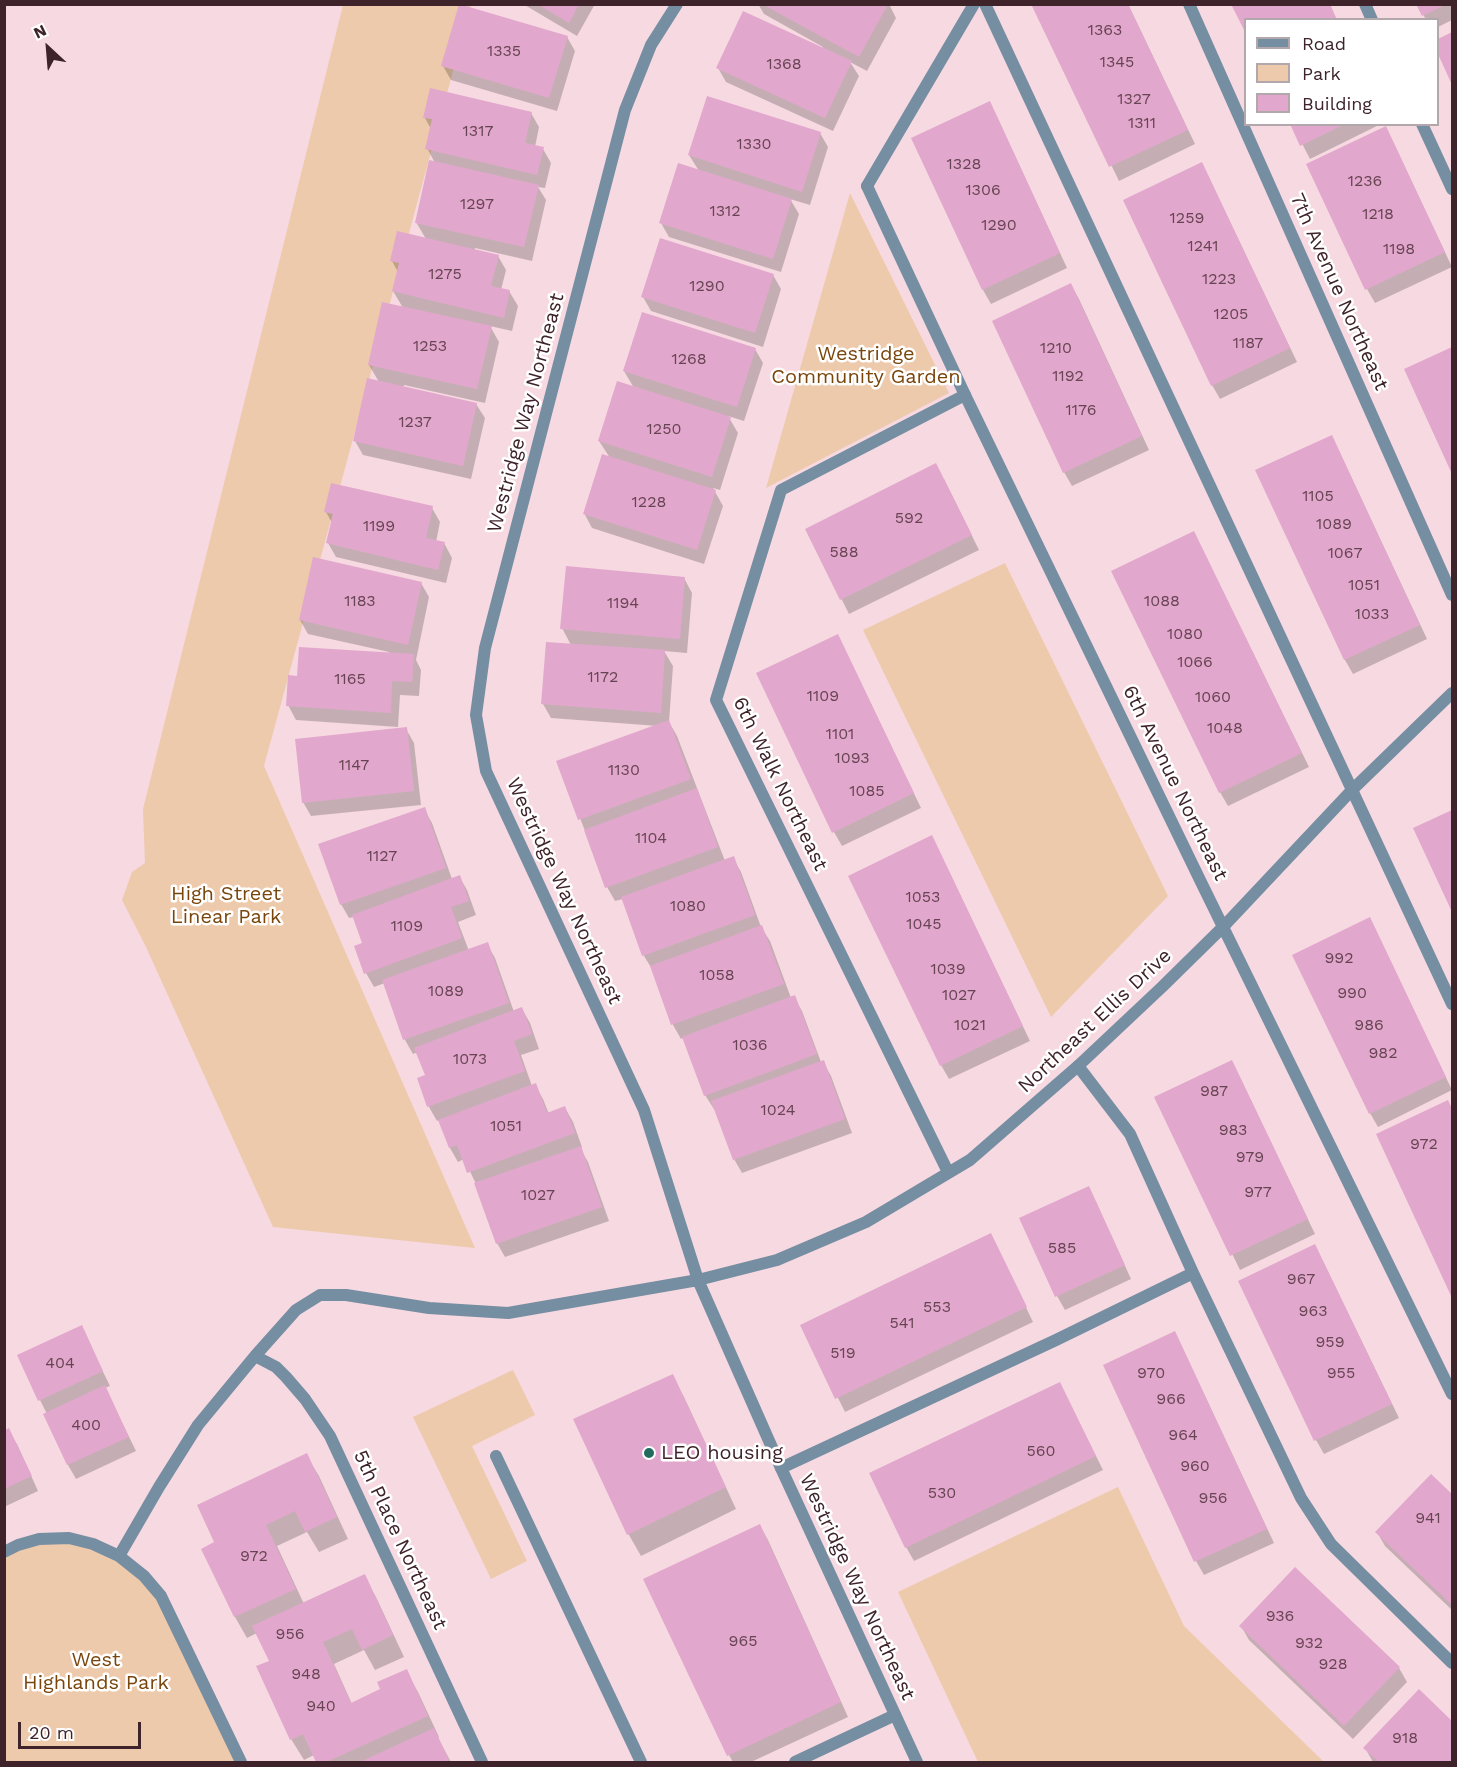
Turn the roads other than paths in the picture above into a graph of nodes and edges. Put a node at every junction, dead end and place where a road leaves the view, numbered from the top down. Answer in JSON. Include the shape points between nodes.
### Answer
{"nodes":[{"id":1,"x":677,"y":4,"type":"edge"},
{"id":2,"x":975,"y":4,"type":"edge"},
{"id":3,"x":985,"y":4,"type":"edge"},
{"id":4,"x":1189,"y":4,"type":"edge"},
{"id":5,"x":1365,"y":4,"type":"edge"},
{"id":6,"x":1371,"y":18,"type":"edge"},
{"id":7,"x":1423,"y":126,"type":"edge"},
{"id":8,"x":1452,"y":189,"type":"edge"},
{"id":9,"x":965,"y":395,"type":"junction"},
{"id":10,"x":1452,"y":595,"type":"edge"},
{"id":11,"x":1452,"y":693,"type":"edge"},
{"id":12,"x":1352,"y":790,"type":"junction"},
{"id":13,"x":1223,"y":927,"type":"junction"},
{"id":14,"x":1452,"y":1004,"type":"edge"},
{"id":15,"x":1078,"y":1066,"type":"junction"},
{"id":16,"x":948,"y":1172,"type":"junction"},
{"id":17,"x":1194,"y":1273,"type":"junction"},
{"id":18,"x":698,"y":1280,"type":"junction"},
{"id":19,"x":255,"y":1356,"type":"junction"},
{"id":20,"x":1452,"y":1394,"type":"edge"},
{"id":21,"x":496,"y":1456,"type":"dead end"},
{"id":22,"x":781,"y":1468,"type":"junction"},
{"id":23,"x":4,"y":1551,"type":"edge"},
{"id":24,"x":119,"y":1556,"type":"junction"},
{"id":25,"x":1452,"y":1663,"type":"edge"},
{"id":26,"x":895,"y":1715,"type":"junction"},
{"id":27,"x":242,"y":1762,"type":"edge"},
{"id":28,"x":482,"y":1762,"type":"edge"},
{"id":29,"x":641,"y":1762,"type":"edge"},
{"id":30,"x":795,"y":1762,"type":"edge"},
{"id":31,"x":917,"y":1762,"type":"edge"}],
"edges":[{"from":1,"to":18,"type":"street","name":"Westridge Way Northeast","via":[[651,45],[625,110],[485,648],[476,715],[486,771],[644,1110]]},
{"from":2,"to":9,"type":"street","name":"6th Avenue Northeast","via":[[867,186]]},
{"from":3,"to":12,"type":"street"},
{"from":4,"to":10,"type":"street","name":"7th Avenue Northeast"},
{"from":5,"to":6,"type":"street"},
{"from":7,"to":8,"type":"street"},
{"from":9,"to":13,"type":"street","name":"6th Avenue Northeast"},
{"from":9,"to":16,"type":"street","name":"6th Walk Northeast","via":[[781,490],[716,700]]},
{"from":11,"to":12,"type":"street","name":"Northeast Ellis Drive"},
{"from":12,"to":13,"type":"street","name":"Northeast Ellis Drive"},
{"from":12,"to":14,"type":"street"},
{"from":13,"to":15,"type":"street","name":"Northeast Ellis Drive"},
{"from":13,"to":20,"type":"street","name":"6th Avenue Northeast"},
{"from":15,"to":16,"type":"street","name":"Northeast Ellis Drive","via":[[970,1160]]},
{"from":15,"to":17,"type":"street","via":[[1130,1134]]},
{"from":16,"to":18,"type":"street","name":"Northeast Ellis Drive","via":[[866,1222],[777,1260]]},
{"from":17,"to":22,"type":"street"},
{"from":17,"to":25,"type":"street","via":[[1302,1498],[1331,1544]]},
{"from":18,"to":19,"type":"street","name":"Northeast Ellis Drive","via":[[508,1313],[320,1295],[296,1310]]},
{"from":18,"to":22,"type":"street","name":"Westridge Way Northeast"},
{"from":19,"to":24,"type":"street","via":[[198,1425]]},
{"from":19,"to":28,"type":"street","name":"5th Place Northeast","via":[[286,1377],[330,1436]]},
{"from":21,"to":29,"type":"street"},
{"from":22,"to":26,"type":"street","name":"Westridge Way Northeast"},
{"from":23,"to":24,"type":"street","via":[[39,1539],[69,1538]]},
{"from":24,"to":27,"type":"street","via":[[161,1596]]},
{"from":26,"to":30,"type":"street"},
{"from":26,"to":31,"type":"street","name":"Westridge Way Northeast"}]}
